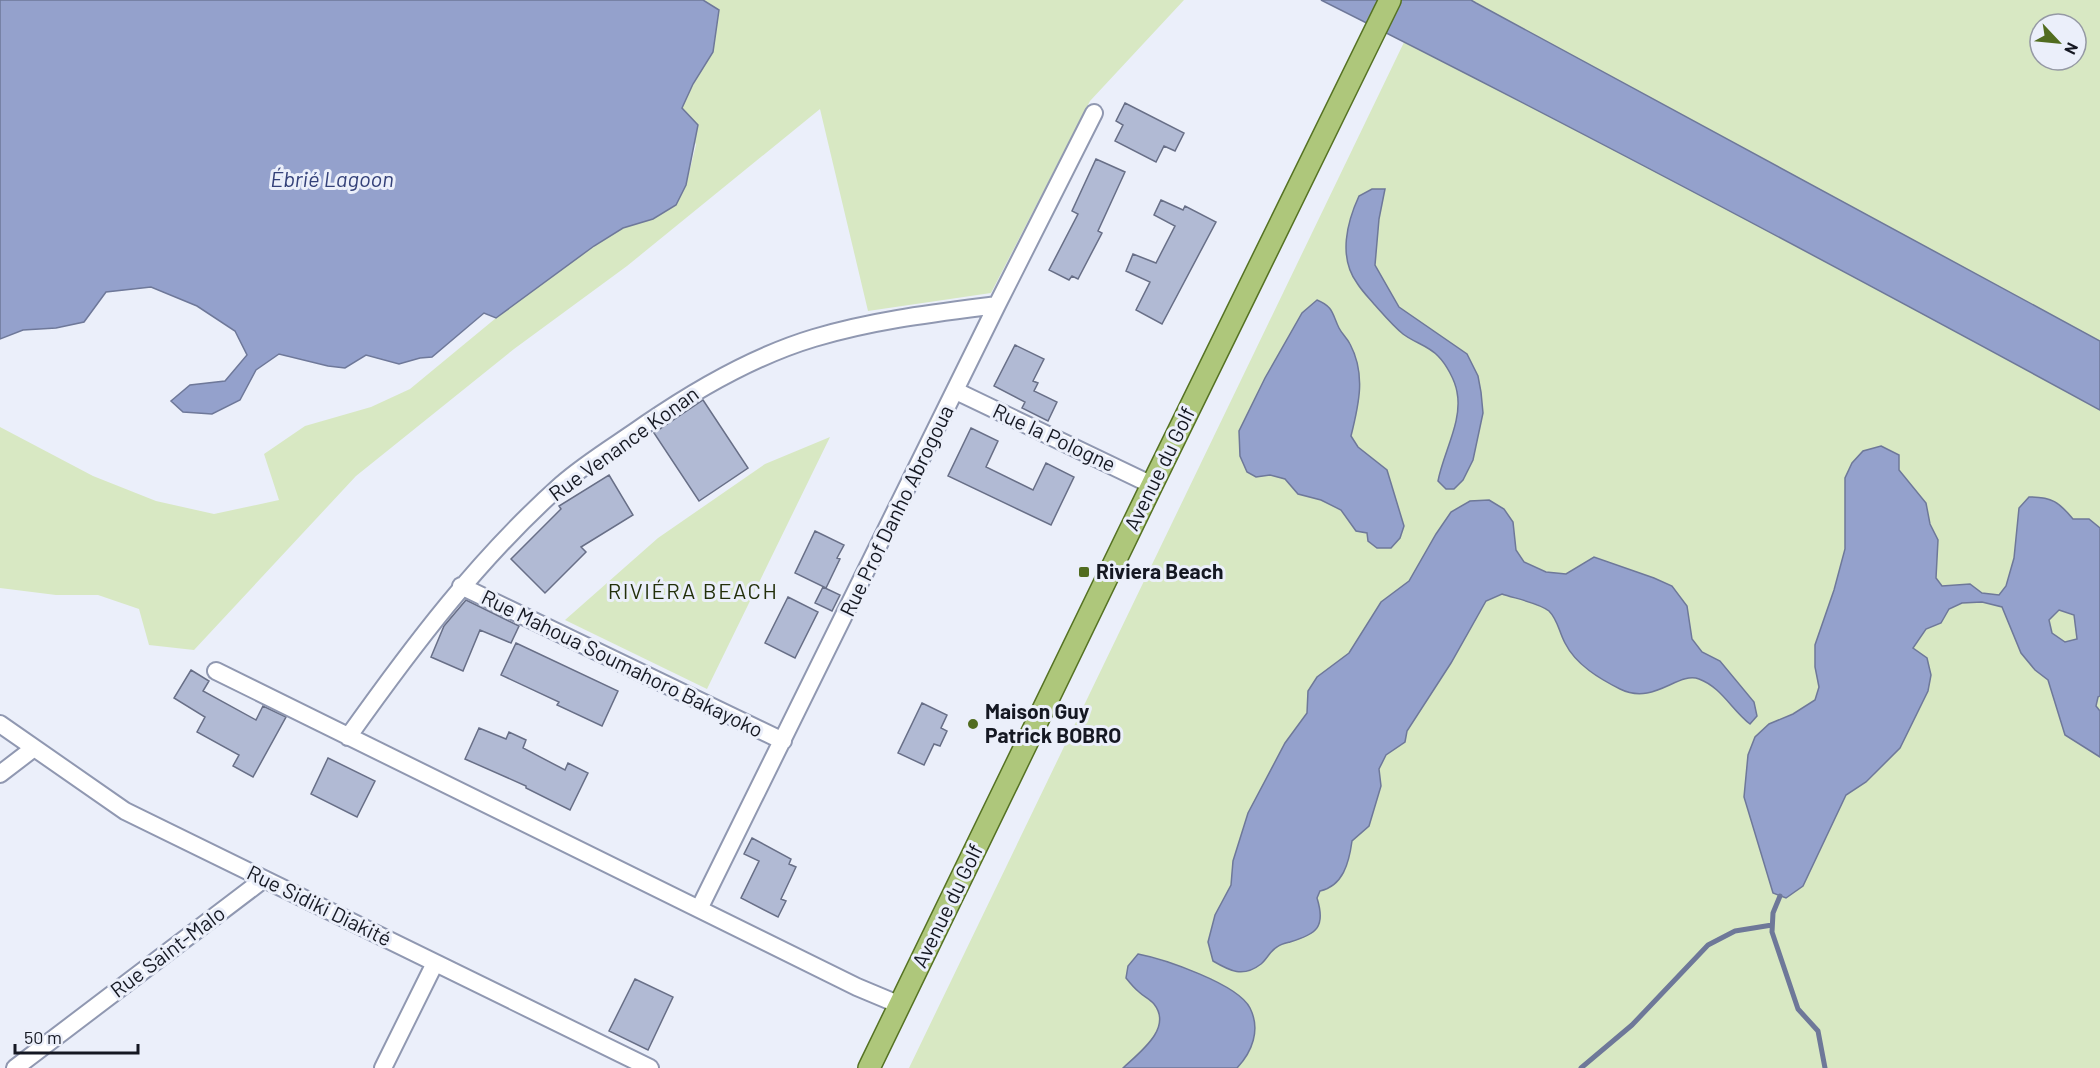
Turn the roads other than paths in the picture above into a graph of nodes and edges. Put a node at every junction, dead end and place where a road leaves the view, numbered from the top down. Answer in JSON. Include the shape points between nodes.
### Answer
{"nodes":[{"id":1,"x":1390,"y":0,"type":"edge"},
{"id":2,"x":1094,"y":113,"type":"dead end"},
{"id":3,"x":997,"y":305,"type":"junction"},
{"id":4,"x":956,"y":391,"type":"junction"},
{"id":5,"x":1152,"y":484,"type":"junction"},
{"id":6,"x":461,"y":586,"type":"junction"},
{"id":7,"x":216,"y":671,"type":"dead end"},
{"id":8,"x":0,"y":724,"type":"edge"},
{"id":9,"x":348,"y":737,"type":"junction"},
{"id":10,"x":783,"y":741,"type":"junction"},
{"id":11,"x":34,"y":748,"type":"junction"},
{"id":12,"x":0,"y":774,"type":"edge"},
{"id":13,"x":264,"y":879,"type":"junction"},
{"id":14,"x":699,"y":909,"type":"junction"},
{"id":15,"x":435,"y":963,"type":"junction"},
{"id":16,"x":900,"y":1005,"type":"junction"},
{"id":17,"x":15,"y":1068,"type":"edge"},
{"id":18,"x":383,"y":1068,"type":"edge"},
{"id":19,"x":650,"y":1068,"type":"edge"},
{"id":20,"x":869,"y":1068,"type":"edge"}],
"edges":[{"from":1,"to":5,"type":"main road","name":"Avenue du Golf"},
{"from":2,"to":3,"type":"street","name":"Rue Prof Danho Abrogoua"},
{"from":3,"to":4,"type":"street","name":"Rue Prof Danho Abrogoua"},
{"from":3,"to":6,"type":"street","name":"Rue Venance Konan","via":[[880,321],[813,339],[740,368],[683,399],[563,483]]},
{"from":4,"to":5,"type":"street","name":"Rue la Pologne"},
{"from":4,"to":10,"type":"street","name":"Rue Prof Danho Abrogoua"},
{"from":5,"to":16,"type":"main road","name":"Avenue du Golf"},
{"from":6,"to":9,"type":"street","name":"Rue Venance Konan"},
{"from":6,"to":10,"type":"street","name":"Rue Mahoua Soumahoro Bakayoko"},
{"from":7,"to":9,"type":"street"},
{"from":8,"to":11,"type":"street","name":"Rue Sidiki Diakité"},
{"from":9,"to":14,"type":"street"},
{"from":10,"to":14,"type":"street","name":"Rue Prof Danho Abrogoua"},
{"from":11,"to":12,"type":"street"},
{"from":11,"to":13,"type":"street","name":"Rue Sidiki Diakité","via":[[125,811]]},
{"from":13,"to":15,"type":"street","name":"Rue Sidiki Diakité"},
{"from":13,"to":17,"type":"street","name":"Rue Saint-Malo"},
{"from":14,"to":16,"type":"street"},
{"from":15,"to":18,"type":"street"},
{"from":15,"to":19,"type":"street","name":"Rue Sidiki Diakité"},
{"from":16,"to":20,"type":"main road","name":"Avenue du Golf"}]}
